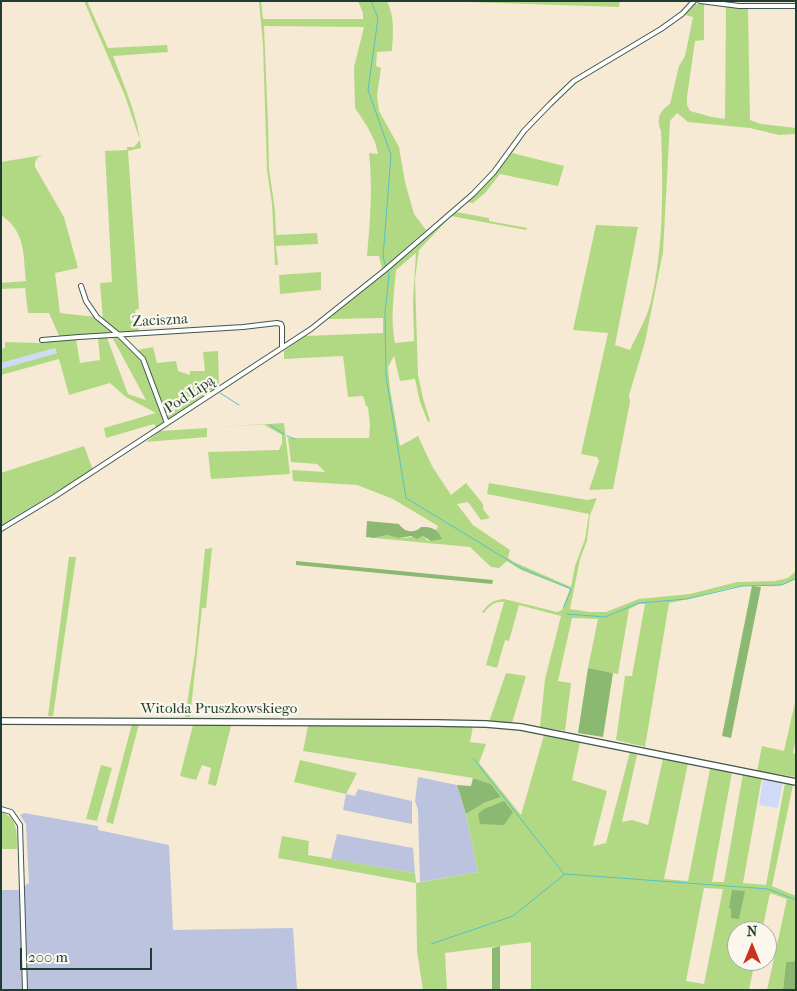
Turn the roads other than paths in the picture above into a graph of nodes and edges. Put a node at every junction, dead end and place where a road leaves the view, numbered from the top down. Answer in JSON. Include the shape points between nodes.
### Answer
{"nodes":[{"id":1,"x":694,"y":1,"type":"edge"},
{"id":2,"x":700,"y":1,"type":"edge"},
{"id":3,"x":796,"y":6,"type":"edge"},
{"id":4,"x":81,"y":286,"type":"dead end"},
{"id":5,"x":119,"y":335,"type":"junction"},
{"id":6,"x":42,"y":340,"type":"dead end"},
{"id":7,"x":282,"y":348,"type":"junction"},
{"id":8,"x":167,"y":423,"type":"junction"},
{"id":9,"x":1,"y":529,"type":"edge"},
{"id":10,"x":1,"y":721,"type":"edge"},
{"id":11,"x":796,"y":782,"type":"edge"},
{"id":12,"x":1,"y":809,"type":"edge"},
{"id":13,"x":26,"y":990,"type":"edge"}],
"edges":[{"from":1,"to":7,"type":"street","name":"Pod Lipą","via":[[660,29],[574,81],[524,131],[474,194],[386,269]]},
{"from":2,"to":3,"type":"street","via":[[740,6]]},
{"from":4,"to":5,"type":"street","via":[[91,310]]},
{"from":5,"to":6,"type":"street","name":"Zaciszna"},
{"from":5,"to":7,"type":"street","name":"Zaciszna","via":[[279,323]]},
{"from":5,"to":8,"type":"street","via":[[143,359]]},
{"from":7,"to":8,"type":"street","name":"Pod Lipą"},
{"from":8,"to":9,"type":"street","name":"Pod Lipą"},
{"from":10,"to":11,"type":"street","name":"Witolda Pruszkowskiego","via":[[486,724],[521,727]]},
{"from":12,"to":13,"type":"street","via":[[11,812],[20,826]]}]}
